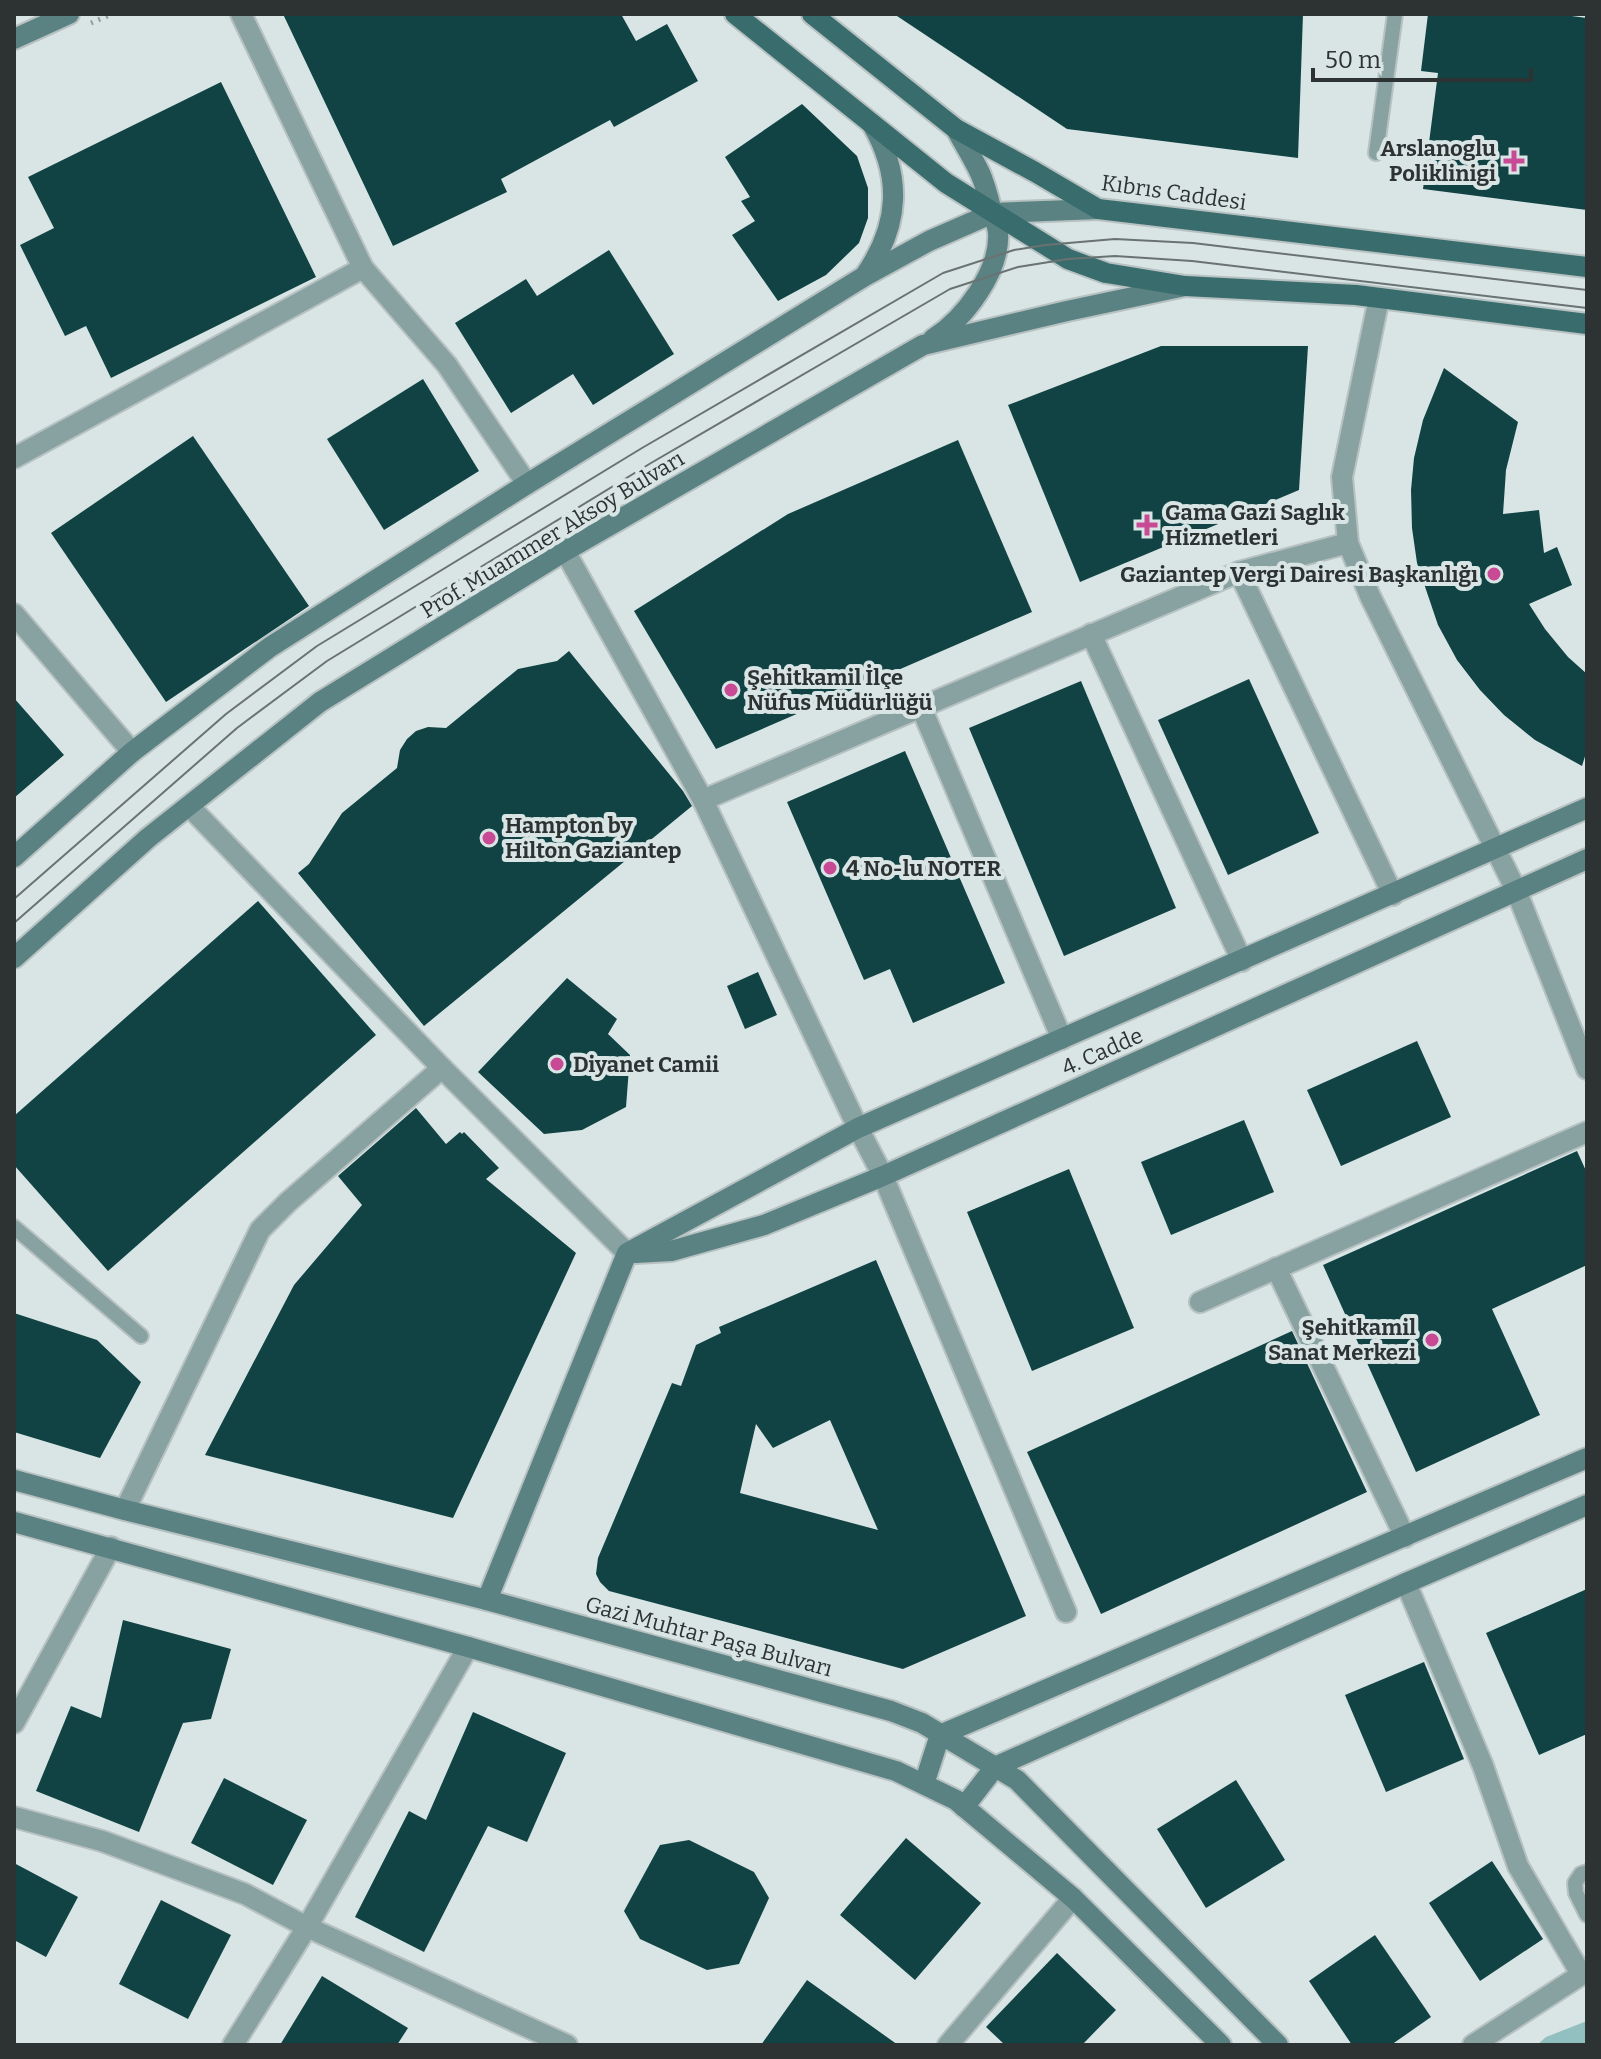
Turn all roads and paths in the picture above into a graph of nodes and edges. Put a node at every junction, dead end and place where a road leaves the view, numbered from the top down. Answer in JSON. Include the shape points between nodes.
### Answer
{"nodes":[{"id":1,"x":69,"y":14,"type":"edge"},
{"id":2,"x":241,"y":14,"type":"edge"},
{"id":3,"x":735,"y":14,"type":"edge"},
{"id":4,"x":812,"y":14,"type":"edge"},
{"id":5,"x":1395,"y":14,"type":"edge"},
{"id":6,"x":14,"y":39,"type":"edge"},
{"id":7,"x":872,"y":124,"type":"junction"},
{"id":8,"x":956,"y":129,"type":"junction"},
{"id":9,"x":1376,"y":153,"type":"dead end"},
{"id":10,"x":1098,"y":209,"type":"junction"},
{"id":11,"x":993,"y":213,"type":"junction"},
{"id":12,"x":1587,"y":267,"type":"edge"},
{"id":13,"x":363,"y":268,"type":"junction"},
{"id":14,"x":865,"y":276,"type":"junction"},
{"id":15,"x":1185,"y":286,"type":"junction"},
{"id":16,"x":1379,"y":298,"type":"junction"},
{"id":17,"x":1587,"y":324,"type":"edge"},
{"id":18,"x":923,"y":345,"type":"junction"},
{"id":19,"x":14,"y":458,"type":"edge"},
{"id":20,"x":527,"y":484,"type":"junction"},
{"id":21,"x":1348,"y":543,"type":"junction"},
{"id":22,"x":565,"y":551,"type":"junction"},
{"id":23,"x":1239,"y":572,"type":"junction"},
{"id":24,"x":14,"y":614,"type":"edge"},
{"id":25,"x":1091,"y":634,"type":"junction"},
{"id":26,"x":921,"y":707,"type":"junction"},
{"id":27,"x":132,"y":752,"type":"junction"},
{"id":28,"x":703,"y":800,"type":"junction"},
{"id":29,"x":189,"y":806,"type":"junction"},
{"id":30,"x":1587,"y":808,"type":"edge"},
{"id":31,"x":1495,"y":848,"type":"junction"},
{"id":32,"x":14,"y":857,"type":"edge"},
{"id":33,"x":1587,"y":859,"type":"edge"},
{"id":34,"x":1516,"y":890,"type":"junction"},
{"id":35,"x":1393,"y":895,"type":"junction"},
{"id":36,"x":14,"y":958,"type":"edge"},
{"id":37,"x":1242,"y":961,"type":"junction"},
{"id":38,"x":1062,"y":1039,"type":"junction"},
{"id":39,"x":442,"y":1068,"type":"junction"},
{"id":40,"x":1587,"y":1069,"type":"edge"},
{"id":41,"x":858,"y":1128,"type":"junction"},
{"id":42,"x":1587,"y":1132,"type":"edge"},
{"id":43,"x":883,"y":1176,"type":"junction"},
{"id":44,"x":14,"y":1227,"type":"edge"},
{"id":45,"x":627,"y":1253,"type":"junction"},
{"id":46,"x":1276,"y":1268,"type":"junction"},
{"id":47,"x":1200,"y":1302,"type":"dead end"},
{"id":48,"x":141,"y":1336,"type":"dead end"},
{"id":49,"x":1587,"y":1458,"type":"edge"},
{"id":50,"x":14,"y":1480,"type":"edge"},
{"id":51,"x":1587,"y":1505,"type":"edge"},
{"id":52,"x":125,"y":1510,"type":"junction"},
{"id":53,"x":14,"y":1522,"type":"edge"},
{"id":54,"x":1405,"y":1537,"type":"junction"},
{"id":55,"x":111,"y":1547,"type":"junction"},
{"id":56,"x":1406,"y":1583,"type":"junction"},
{"id":57,"x":487,"y":1600,"type":"junction"},
{"id":58,"x":1066,"y":1612,"type":"dead end"},
{"id":59,"x":468,"y":1647,"type":"junction"},
{"id":60,"x":14,"y":1723,"type":"edge"},
{"id":61,"x":940,"y":1735,"type":"junction"},
{"id":62,"x":995,"y":1767,"type":"junction"},
{"id":63,"x":924,"y":1784,"type":"junction"},
{"id":64,"x":964,"y":1807,"type":"junction"},
{"id":65,"x":14,"y":1817,"type":"edge"},
{"id":66,"x":1587,"y":1872,"type":"edge"},
{"id":67,"x":1073,"y":1898,"type":"junction"},
{"id":68,"x":1587,"y":1915,"type":"edge"},
{"id":69,"x":307,"y":1927,"type":"junction"},
{"id":70,"x":1584,"y":1973,"type":"edge"},
{"id":71,"x":233,"y":2045,"type":"edge"},
{"id":72,"x":567,"y":2045,"type":"edge"},
{"id":73,"x":948,"y":2045,"type":"edge"},
{"id":74,"x":1221,"y":2045,"type":"edge"},
{"id":75,"x":1278,"y":2045,"type":"edge"},
{"id":76,"x":1473,"y":2045,"type":"edge"}],
"edges":[{"from":1,"to":6,"type":"main road"},
{"from":2,"to":13,"type":"street"},
{"from":3,"to":7,"type":"main road"},
{"from":4,"to":8,"type":"main road","name":"Kıbrıs Caddesi"},
{"from":5,"to":9,"type":"lane"},
{"from":7,"to":11,"type":"main road"},
{"from":7,"to":14,"type":"main road","via":[[888,158],[894,196],[886,237]]},
{"from":8,"to":10,"type":"main road","name":"Kıbrıs Caddesi"},
{"from":8,"to":11,"type":"main road","via":[[981,175]]},
{"from":10,"to":11,"type":"main road"},
{"from":10,"to":12,"type":"main road","name":"Kıbrıs Caddesi"},
{"from":11,"to":14,"type":"main road"},
{"from":11,"to":15,"type":"main road","via":[[1068,259],[1106,273]]},
{"from":11,"to":18,"type":"main road","via":[[998,233],[995,255],[977,296],[944,332]]},
{"from":13,"to":19,"type":"street"},
{"from":13,"to":20,"type":"street","via":[[447,365]]},
{"from":14,"to":20,"type":"main road"},
{"from":15,"to":16,"type":"main road"},
{"from":15,"to":18,"type":"main road","name":"Prof. Muammer Aksoy Bulvarı"},
{"from":16,"to":17,"type":"main road"},
{"from":16,"to":21,"type":"street","via":[[1342,477]]},
{"from":18,"to":22,"type":"main road","name":"Prof. Muammer Aksoy Bulvarı"},
{"from":20,"to":27,"type":"main road","via":[[270,647]]},
{"from":21,"to":23,"type":"street"},
{"from":21,"to":31,"type":"street"},
{"from":22,"to":28,"type":"street"},
{"from":22,"to":29,"type":"main road","name":"Prof. Muammer Aksoy Bulvarı","via":[[320,702]]},
{"from":23,"to":25,"type":"street"},
{"from":23,"to":35,"type":"street"},
{"from":24,"to":27,"type":"street"},
{"from":25,"to":26,"type":"street"},
{"from":25,"to":37,"type":"street"},
{"from":26,"to":28,"type":"street"},
{"from":26,"to":38,"type":"street"},
{"from":27,"to":32,"type":"main road"},
{"from":28,"to":41,"type":"street"},
{"from":29,"to":36,"type":"main road","name":"Prof. Muammer Aksoy Bulvarı"},
{"from":29,"to":39,"type":"street"},
{"from":30,"to":31,"type":"main road"},
{"from":31,"to":34,"type":"street"},
{"from":31,"to":35,"type":"main road"},
{"from":33,"to":34,"type":"main road","name":"4. Cadde"},
{"from":34,"to":40,"type":"street"},
{"from":34,"to":43,"type":"main road","name":"4. Cadde"},
{"from":35,"to":37,"type":"main road"},
{"from":37,"to":38,"type":"main road"},
{"from":38,"to":41,"type":"main road"},
{"from":39,"to":45,"type":"street"},
{"from":39,"to":52,"type":"street","via":[[260,1230]]},
{"from":41,"to":43,"type":"street"},
{"from":41,"to":45,"type":"main road"},
{"from":42,"to":46,"type":"street"},
{"from":43,"to":45,"type":"main road","name":"4. Cadde","via":[[764,1225],[671,1251]]},
{"from":43,"to":58,"type":"street"},
{"from":44,"to":48,"type":"lane"},
{"from":45,"to":57,"type":"main road"},
{"from":46,"to":47,"type":"street"},
{"from":46,"to":54,"type":"street"},
{"from":49,"to":54,"type":"main road"},
{"from":50,"to":52,"type":"main road","name":"Gazi Muhtar Paşa Bulvarı"},
{"from":51,"to":56,"type":"main road"},
{"from":52,"to":57,"type":"main road","name":"Gazi Muhtar Paşa Bulvarı"},
{"from":53,"to":55,"type":"main road"},
{"from":54,"to":61,"type":"main road"},
{"from":55,"to":59,"type":"main road"},
{"from":55,"to":60,"type":"street"},
{"from":56,"to":62,"type":"main road"},
{"from":56,"to":70,"type":"street","via":[[1483,1766],[1518,1866]]},
{"from":57,"to":61,"type":"main road","name":"Gazi Muhtar Paşa Bulvarı","via":[[891,1711]]},
{"from":59,"to":63,"type":"main road","via":[[896,1771]]},
{"from":59,"to":69,"type":"street"},
{"from":61,"to":62,"type":"main road","name":"Gazi Muhtar Paşa Bulvarı"},
{"from":61,"to":63,"type":"main road"},
{"from":62,"to":64,"type":"main road"},
{"from":62,"to":75,"type":"main road","name":"Gazi Muhtar Paşa Bulvarı","via":[[1017,1780]]},
{"from":63,"to":64,"type":"main road"},
{"from":64,"to":67,"type":"main road"},
{"from":65,"to":69,"type":"street","via":[[102,1841],[245,1894]]},
{"from":66,"to":68,"type":"lane","via":[[1575,1883]]},
{"from":67,"to":73,"type":"street"},
{"from":67,"to":74,"type":"main road"},
{"from":69,"to":71,"type":"street"},
{"from":69,"to":72,"type":"street"},
{"from":70,"to":76,"type":"street"}]}
